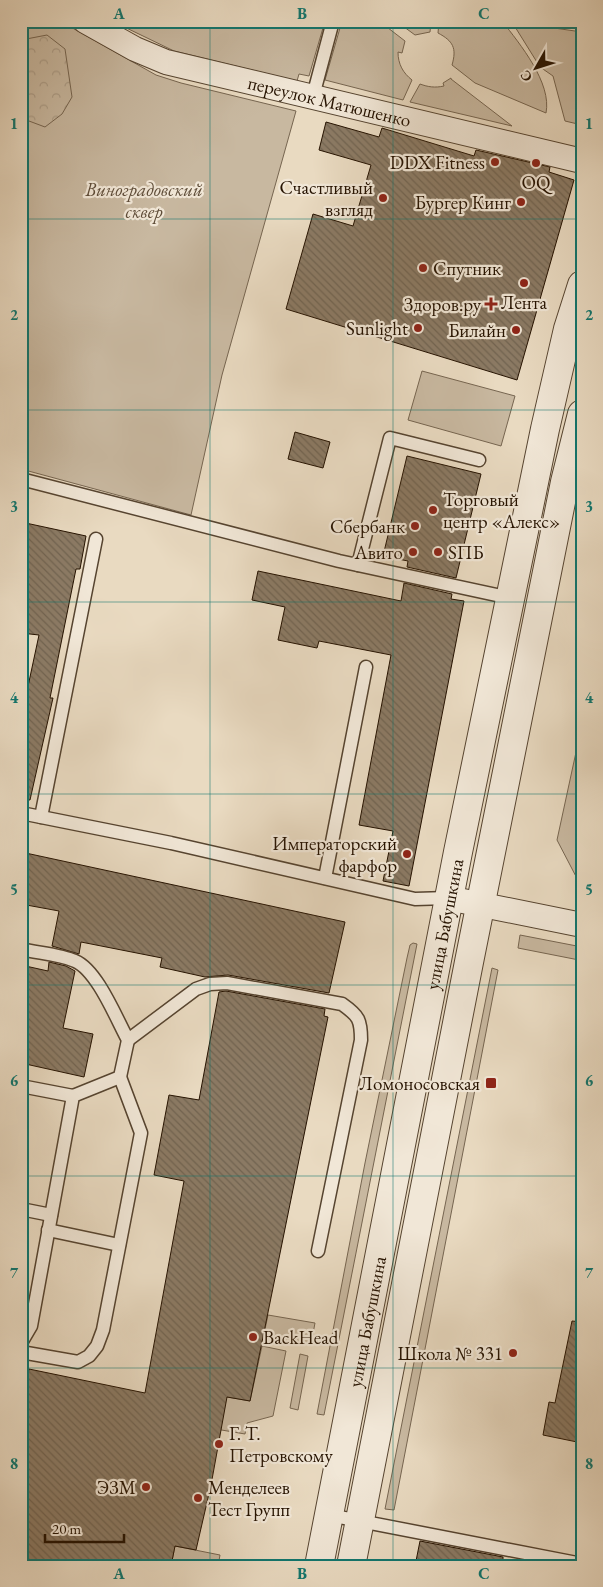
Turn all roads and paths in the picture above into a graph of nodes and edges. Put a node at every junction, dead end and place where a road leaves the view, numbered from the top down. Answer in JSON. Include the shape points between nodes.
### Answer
{"nodes":[{"id":1,"x":85,"y":21,"type":"edge"},
{"id":2,"x":333,"y":21,"type":"edge"},
{"id":3,"x":313,"y":96,"type":"junction"},
{"id":4,"x":582,"y":162,"type":"edge"},
{"id":5,"x":582,"y":285,"type":"edge"},
{"id":6,"x":582,"y":414,"type":"edge"},
{"id":7,"x":479,"y":460,"type":"dead end"},
{"id":8,"x":21,"y":479,"type":"edge"},
{"id":9,"x":96,"y":540,"type":"dead end"},
{"id":10,"x":358,"y":565,"type":"junction"},
{"id":11,"x":510,"y":598,"type":"junction"},
{"id":12,"x":366,"y":667,"type":"dead end"},
{"id":13,"x":21,"y":813,"type":"edge"},
{"id":14,"x":40,"y":817,"type":"junction"},
{"id":15,"x":325,"y":878,"type":"junction"},
{"id":16,"x":448,"y":898,"type":"junction"},
{"id":17,"x":481,"y":904,"type":"junction"},
{"id":18,"x":582,"y":925,"type":"edge"},
{"id":19,"x":21,"y":949,"type":"edge"},
{"id":20,"x":128,"y":1040,"type":"junction"},
{"id":21,"x":120,"y":1077,"type":"junction"},
{"id":22,"x":21,"y":1086,"type":"edge"},
{"id":23,"x":73,"y":1096,"type":"junction"},
{"id":24,"x":21,"y":1209,"type":"edge"},
{"id":25,"x":51,"y":1214,"type":"junction"},
{"id":26,"x":48,"y":1230,"type":"junction"},
{"id":27,"x":119,"y":1245,"type":"junction"},
{"id":28,"x":318,"y":1251,"type":"dead end"},
{"id":29,"x":21,"y":1343,"type":"edge"},
{"id":30,"x":21,"y":1352,"type":"edge"},
{"id":31,"x":329,"y":1515,"type":"junction"},
{"id":32,"x":360,"y":1523,"type":"junction"},
{"id":33,"x":582,"y":1564,"type":"edge"},
{"id":34,"x":319,"y":1566,"type":"edge"},
{"id":35,"x":351,"y":1566,"type":"edge"}],
"edges":[{"from":1,"to":3,"type":"street","name":"переулок Матюшенко","via":[[134,49],[166,62]]},
{"from":2,"to":3,"type":"lane"},
{"from":3,"to":4,"type":"street","name":"переулок Матюшенко"},
{"from":5,"to":11,"type":"street","name":"улица Бабушкина","via":[[568,329]]},
{"from":6,"to":17,"type":"street","name":"улица Бабушкина","via":[[565,482]]},
{"from":7,"to":10,"type":"lane","via":[[390,438]]},
{"from":8,"to":10,"type":"lane"},
{"from":9,"to":14,"type":"lane"},
{"from":10,"to":11,"type":"lane"},
{"from":11,"to":16,"type":"street","name":"улица Бабушкина"},
{"from":12,"to":15,"type":"lane"},
{"from":13,"to":14,"type":"lane"},
{"from":14,"to":15,"type":"lane","via":[[171,842]]},
{"from":15,"to":16,"type":"lane","via":[[415,899]]},
{"from":16,"to":17,"type":"street"},
{"from":16,"to":31,"type":"street","name":"улица Бабушкина"},
{"from":17,"to":18,"type":"street"},
{"from":17,"to":32,"type":"street","name":"улица Бабушкина"},
{"from":19,"to":20,"type":"lane","via":[[74,960],[85,967],[94,977]]},
{"from":20,"to":21,"type":"lane"},
{"from":20,"to":28,"type":"lane","via":[[196,989],[210,984],[227,983],[342,1004],[355,1013],[361,1024],[361,1040]]},
{"from":21,"to":23,"type":"lane"},
{"from":21,"to":27,"type":"lane","via":[[141,1133]]},
{"from":22,"to":23,"type":"lane"},
{"from":23,"to":25,"type":"lane"},
{"from":24,"to":25,"type":"lane"},
{"from":25,"to":26,"type":"lane"},
{"from":26,"to":27,"type":"lane"},
{"from":26,"to":29,"type":"lane","via":[[31,1326]]},
{"from":27,"to":30,"type":"lane","via":[[102,1330],[97,1346],[89,1356],[78,1362]]},
{"from":31,"to":32,"type":"lane"},
{"from":31,"to":34,"type":"street","name":"улица Бабушкина"},
{"from":32,"to":33,"type":"lane"},
{"from":32,"to":35,"type":"street","name":"улица Бабушкина"}]}
